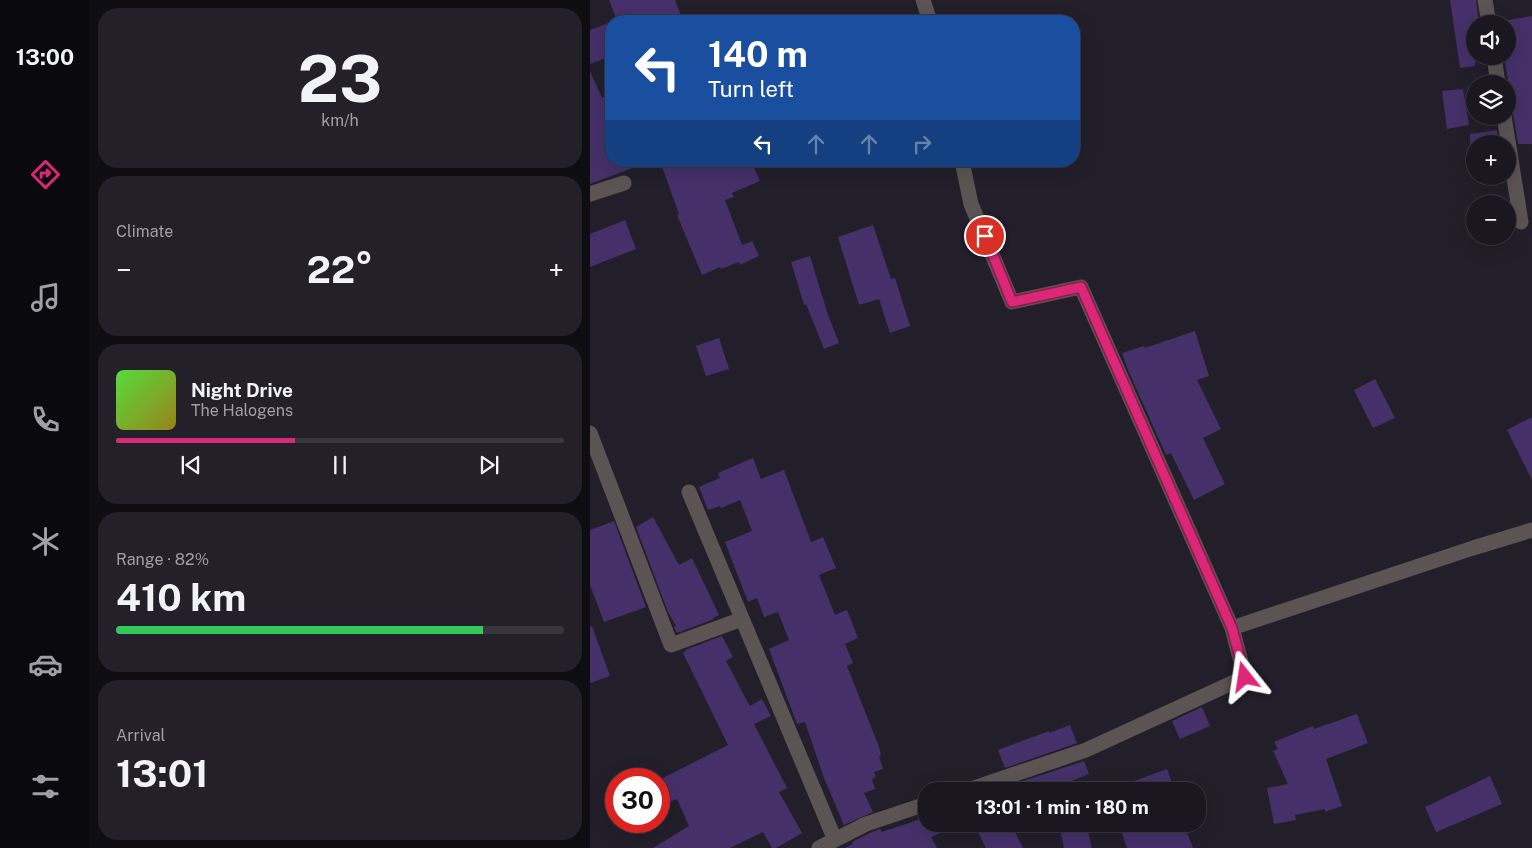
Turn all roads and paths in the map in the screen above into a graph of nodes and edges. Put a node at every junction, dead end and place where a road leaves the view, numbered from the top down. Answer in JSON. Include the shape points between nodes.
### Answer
{"nodes":[{"id":1,"x":924,"y":0,"type":"edge"},
{"id":2,"x":1485,"y":0,"type":"edge"},
{"id":3,"x":928,"y":15,"type":"edge"},
{"id":4,"x":1488,"y":15,"type":"edge"},
{"id":5,"x":1505,"y":125,"type":"edge"},
{"id":6,"x":963,"y":167,"type":"edge"},
{"id":7,"x":624,"y":183,"type":"dead end"},
{"id":8,"x":590,"y":194,"type":"edge"},
{"id":9,"x":1521,"y":222,"type":"dead end"},
{"id":10,"x":590,"y":432,"type":"edge"},
{"id":11,"x":689,"y":492,"type":"dead end"},
{"id":12,"x":1532,"y":530,"type":"edge"},
{"id":13,"x":742,"y":619,"type":"junction"},
{"id":14,"x":1232,"y":628,"type":"junction"},
{"id":15,"x":991,"y":782,"type":"edge"},
{"id":16,"x":918,"y":807,"type":"edge"},
{"id":17,"x":835,"y":840,"type":"junction"},
{"id":18,"x":819,"y":848,"type":"edge"}],
"edges":[{"from":1,"to":3,"type":"street"},
{"from":2,"to":4,"type":"street"},
{"from":5,"to":9,"type":"street"},
{"from":6,"to":14,"type":"street","via":[[971,204],[1012,302],[1081,287]]},
{"from":7,"to":8,"type":"street"},
{"from":10,"to":13,"type":"street","via":[[671,645]]},
{"from":11,"to":13,"type":"street"},
{"from":12,"to":14,"type":"street"},
{"from":13,"to":17,"type":"street"},
{"from":14,"to":15,"type":"street","via":[[1245,677],[1086,750]]},
{"from":16,"to":17,"type":"street","via":[[866,824]]},
{"from":17,"to":18,"type":"street"}]}
